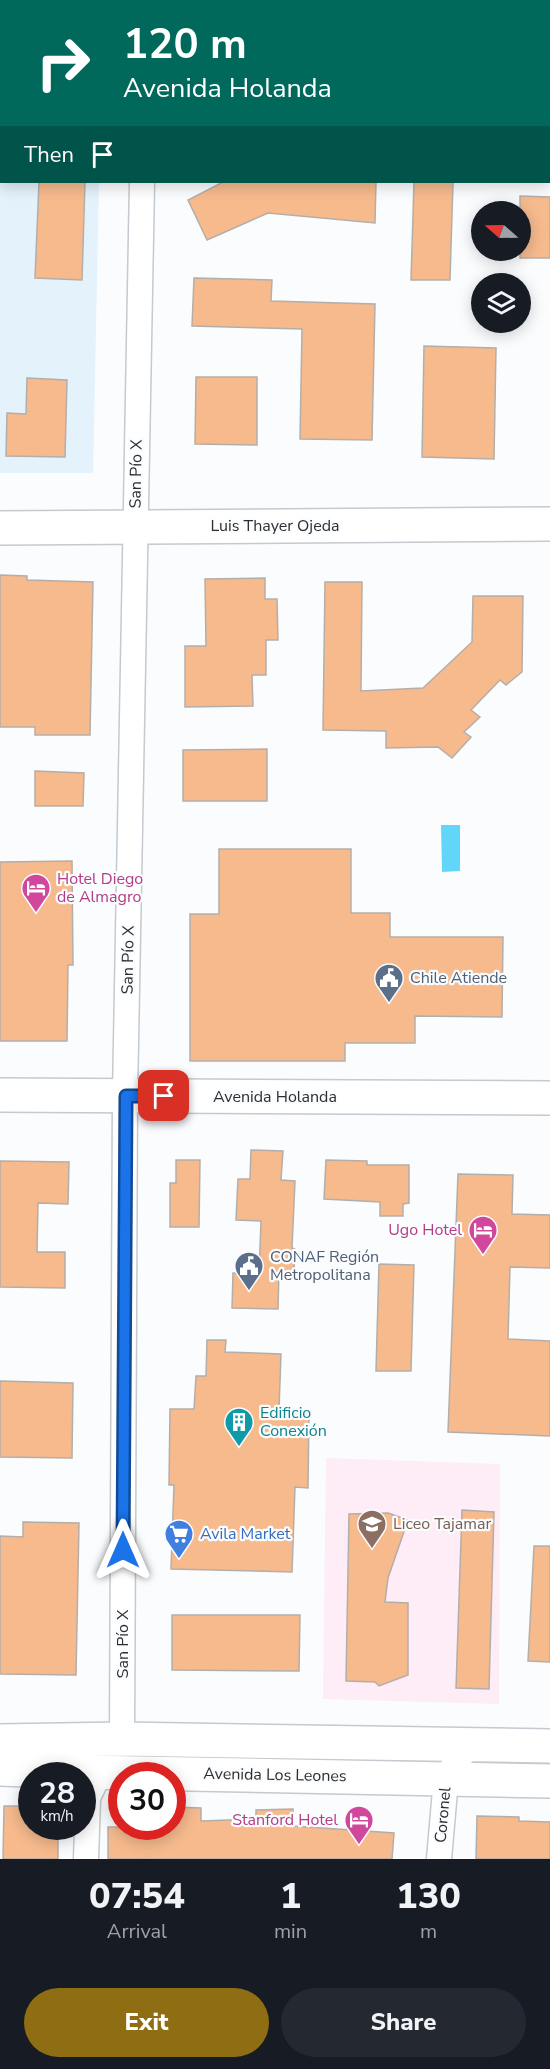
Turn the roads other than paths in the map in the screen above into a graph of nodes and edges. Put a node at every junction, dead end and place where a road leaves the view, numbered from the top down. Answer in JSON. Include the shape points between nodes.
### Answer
{"nodes":[{"id":1,"x":142,"y":183,"type":"edge"},
{"id":2,"x":550,"y":524,"type":"edge"},
{"id":3,"x":135,"y":527,"type":"junction"},
{"id":4,"x":0,"y":528,"type":"edge"},
{"id":5,"x":0,"y":1095,"type":"edge"},
{"id":6,"x":126,"y":1096,"type":"junction"},
{"id":7,"x":550,"y":1098,"type":"edge"},
{"id":8,"x":122,"y":1739,"type":"junction"},
{"id":9,"x":0,"y":1741,"type":"edge"},
{"id":10,"x":473,"y":1744,"type":"junction"},
{"id":11,"x":550,"y":1746,"type":"edge"},
{"id":12,"x":0,"y":1769,"type":"edge"},
{"id":13,"x":104,"y":1772,"type":"junction"},
{"id":14,"x":446,"y":1779,"type":"junction"},
{"id":15,"x":550,"y":1781,"type":"edge"},
{"id":16,"x":86,"y":1859,"type":"edge"},
{"id":17,"x":439,"y":1859,"type":"edge"}],
"edges":[{"from":1,"to":3,"type":"street","name":"San Pío X"},
{"from":2,"to":3,"type":"main road","name":"Luis Thayer Ojeda"},
{"from":3,"to":4,"type":"main road","name":"Luis Thayer Ojeda"},
{"from":3,"to":6,"type":"street","name":"San Pío X"},
{"from":5,"to":6,"type":"main road","name":"Avenida Holanda"},
{"from":6,"to":7,"type":"main road","name":"Avenida Holanda"},
{"from":6,"to":8,"type":"street","name":"San Pío X"},
{"from":8,"to":9,"type":"main road","name":"Avenida Los Leones"},
{"from":8,"to":10,"type":"main road","name":"Avenida Los Leones"},
{"from":10,"to":11,"type":"main road","name":"Avenida Los Leones"},
{"from":10,"to":14,"type":"street","name":"Coronel","via":[[456,1760]]},
{"from":12,"to":13,"type":"main road","name":"Avenida Los Leones"},
{"from":13,"to":14,"type":"main road","name":"Avenida Los Leones"},
{"from":13,"to":16,"type":"street","via":[[88,1798]]},
{"from":14,"to":15,"type":"main road","name":"Avenida Los Leones"},
{"from":14,"to":17,"type":"street","name":"Coronel"}]}
